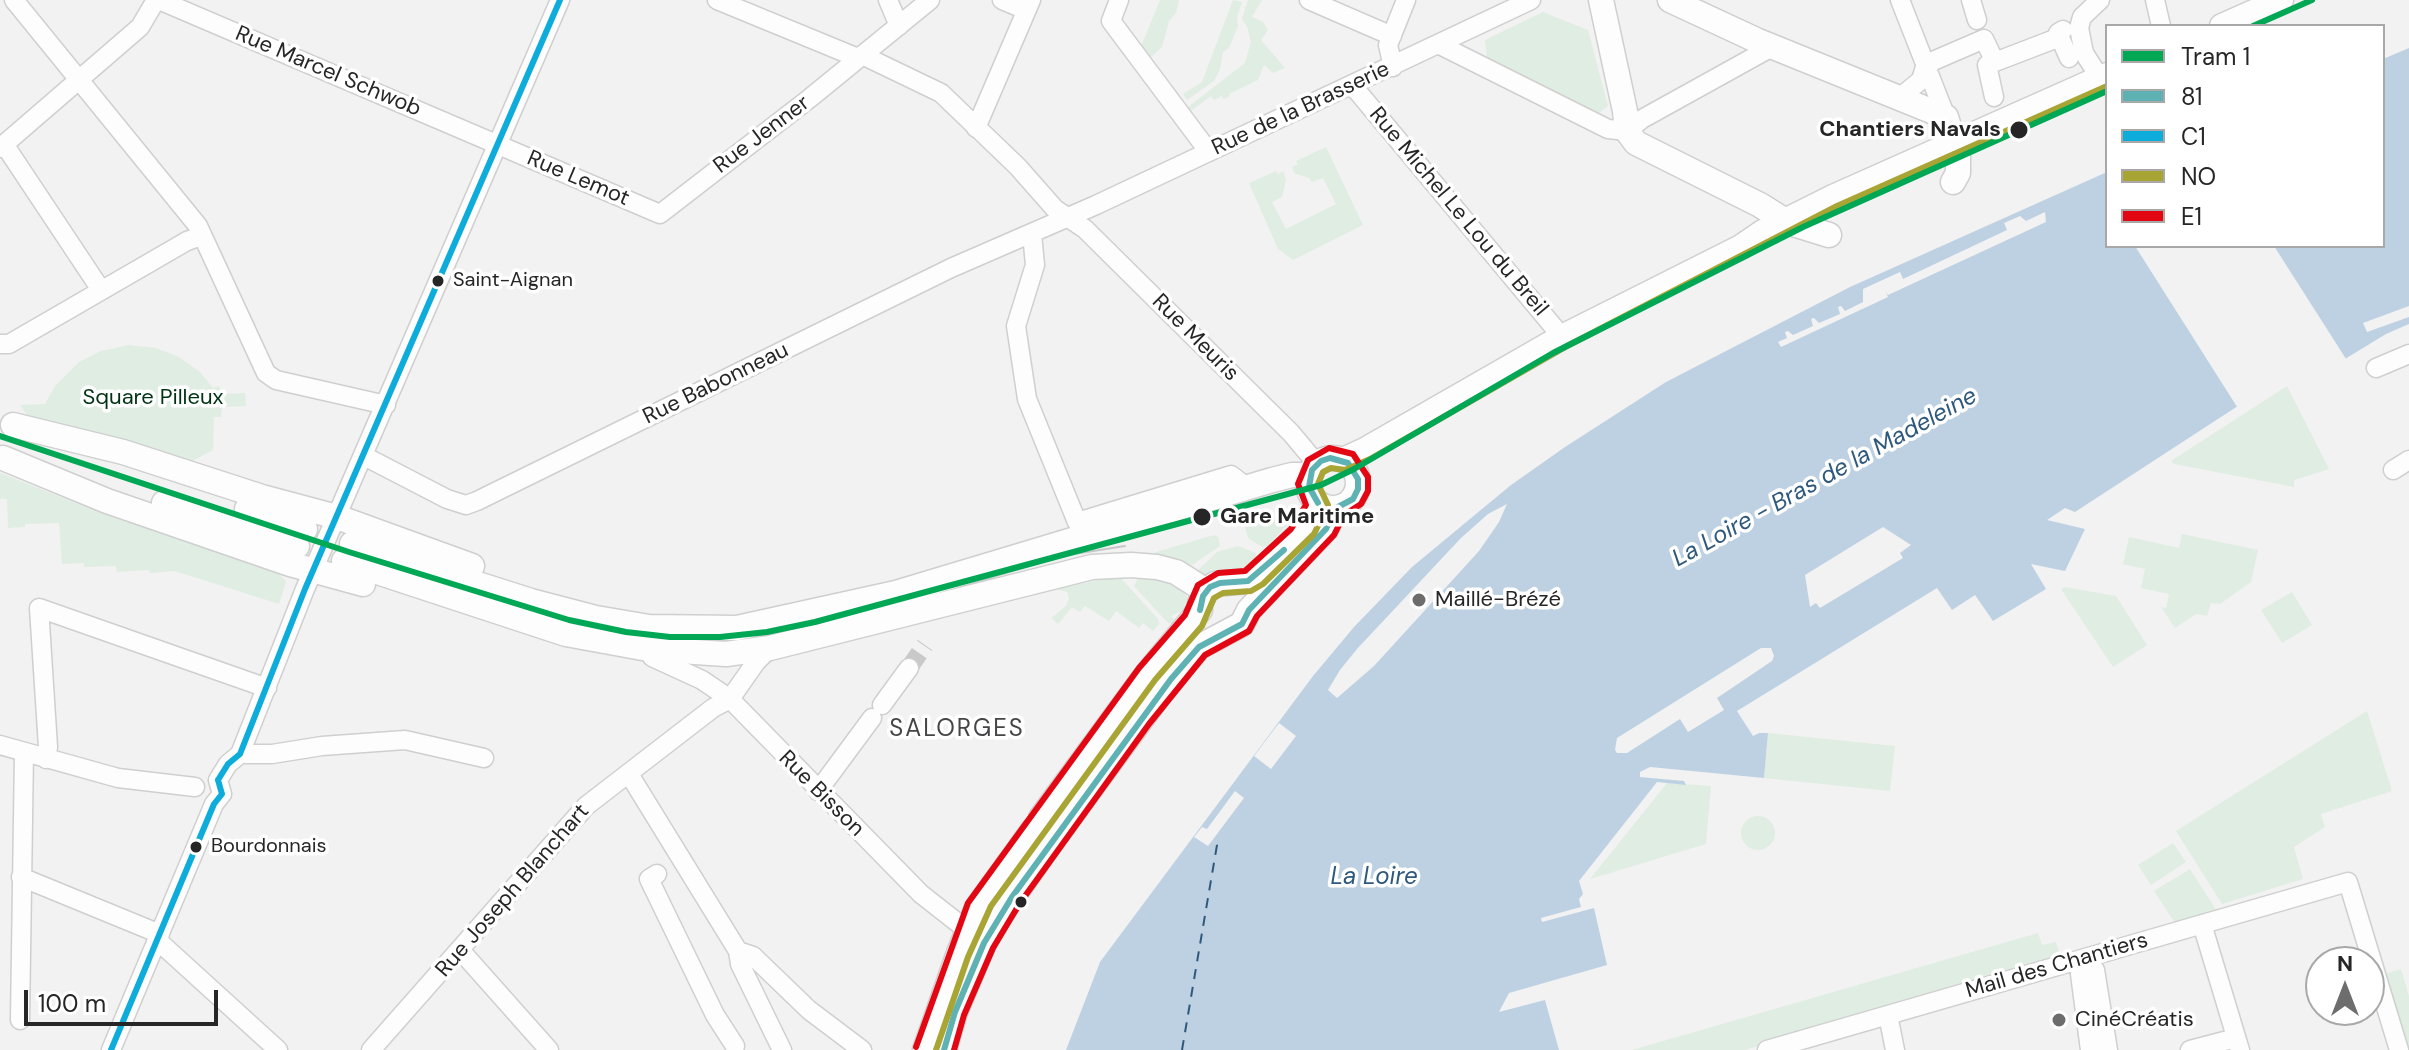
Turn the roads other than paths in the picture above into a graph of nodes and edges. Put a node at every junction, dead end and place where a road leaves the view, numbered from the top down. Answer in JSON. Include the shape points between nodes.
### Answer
{"nodes":[{"id":1,"x":14,"y":0,"type":"edge"},
{"id":2,"x":158,"y":0,"type":"edge"},
{"id":3,"x":560,"y":0,"type":"edge"},
{"id":4,"x":717,"y":0,"type":"edge"},
{"id":5,"x":888,"y":0,"type":"edge"},
{"id":6,"x":930,"y":0,"type":"edge"},
{"id":7,"x":1002,"y":0,"type":"edge"},
{"id":8,"x":1119,"y":0,"type":"edge"},
{"id":9,"x":1309,"y":0,"type":"edge"},
{"id":10,"x":1406,"y":0,"type":"edge"},
{"id":11,"x":1531,"y":0,"type":"edge"},
{"id":12,"x":1601,"y":0,"type":"edge"},
{"id":13,"x":1670,"y":0,"type":"edge"},
{"id":14,"x":1900,"y":0,"type":"edge"},
{"id":15,"x":1971,"y":0,"type":"edge"},
{"id":16,"x":2100,"y":0,"type":"edge"},
{"id":17,"x":2155,"y":0,"type":"edge"},
{"id":18,"x":2281,"y":0,"type":"edge"},
{"id":19,"x":1028,"y":5,"type":"edge"},
{"id":20,"x":1977,"y":20,"type":"dead end"},
{"id":21,"x":2161,"y":24,"type":"edge"},
{"id":22,"x":2227,"y":24,"type":"edge"},
{"id":23,"x":899,"y":26,"type":"junction"},
{"id":24,"x":1392,"y":36,"type":"junction"},
{"id":25,"x":1438,"y":44,"type":"junction"},
{"id":26,"x":1772,"y":47,"type":"junction"},
{"id":27,"x":860,"y":57,"type":"junction"},
{"id":28,"x":2069,"y":58,"type":"dead end"},
{"id":29,"x":1930,"y":62,"type":"junction"},
{"id":30,"x":1995,"y":62,"type":"junction"},
{"id":31,"x":1393,"y":67,"type":"junction"},
{"id":32,"x":2103,"y":77,"type":"edge"},
{"id":33,"x":79,"y":81,"type":"junction"},
{"id":34,"x":1353,"y":86,"type":"junction"},
{"id":35,"x":1994,"y":97,"type":"dead end"},
{"id":36,"x":1898,"y":99,"type":"junction"},
{"id":37,"x":1946,"y":117,"type":"junction"},
{"id":38,"x":976,"y":128,"type":"junction"},
{"id":39,"x":1627,"y":131,"type":"junction"},
{"id":40,"x":1956,"y":141,"type":"junction"},
{"id":41,"x":496,"y":143,"type":"junction"},
{"id":42,"x":2,"y":146,"type":"edge"},
{"id":43,"x":1209,"y":152,"type":"junction"},
{"id":44,"x":1953,"y":182,"type":"dead end"},
{"id":45,"x":660,"y":214,"type":"joint"},
{"id":46,"x":1069,"y":217,"type":"junction"},
{"id":47,"x":1787,"y":222,"type":"junction"},
{"id":48,"x":1032,"y":234,"type":"junction"},
{"id":49,"x":1829,"y":235,"type":"dead end"},
{"id":50,"x":201,"y":236,"type":"junction"},
{"id":51,"x":101,"y":290,"type":"junction"},
{"id":52,"x":1562,"y":337,"type":"junction"},
{"id":53,"x":0,"y":344,"type":"edge"},
{"id":54,"x":2409,"y":354,"type":"edge"},
{"id":55,"x":2376,"y":368,"type":"dead end"},
{"id":56,"x":386,"y":405,"type":"junction"},
{"id":57,"x":7,"y":423,"type":"edge"},
{"id":58,"x":364,"y":456,"type":"junction"},
{"id":59,"x":2,"y":458,"type":"edge"},
{"id":60,"x":1343,"y":460,"type":"junction"},
{"id":61,"x":1313,"y":469,"type":"junction"},
{"id":62,"x":1248,"y":488,"type":"junction"},
{"id":63,"x":1327,"y":505,"type":"junction"},
{"id":64,"x":337,"y":517,"type":"junction"},
{"id":65,"x":315,"y":569,"type":"junction"},
{"id":66,"x":1234,"y":584,"type":"junction"},
{"id":67,"x":1203,"y":600,"type":"junction"},
{"id":68,"x":1249,"y":610,"type":"junction"},
{"id":69,"x":787,"y":618,"type":"junction"},
{"id":70,"x":1227,"y":632,"type":"junction"},
{"id":71,"x":770,"y":648,"type":"junction"},
{"id":72,"x":726,"y":654,"type":"junction"},
{"id":73,"x":652,"y":657,"type":"junction"},
{"id":74,"x":909,"y":668,"type":"tunnel mouth"},
{"id":75,"x":267,"y":688,"type":"junction"},
{"id":76,"x":730,"y":699,"type":"junction"},
{"id":77,"x":0,"y":745,"type":"edge"},
{"id":78,"x":24,"y":752,"type":"junction"},
{"id":79,"x":240,"y":754,"type":"junction"},
{"id":80,"x":484,"y":758,"type":"dead end"},
{"id":81,"x":46,"y":759,"type":"junction"},
{"id":82,"x":629,"y":774,"type":"junction"},
{"id":83,"x":218,"y":780,"type":"junction"},
{"id":84,"x":195,"y":787,"type":"junction"},
{"id":85,"x":818,"y":791,"type":"junction"},
{"id":86,"x":214,"y":804,"type":"junction"},
{"id":87,"x":1046,"y":830,"type":"junction"},
{"id":88,"x":657,"y":874,"type":"dead end"},
{"id":89,"x":21,"y":877,"type":"junction"},
{"id":90,"x":2202,"y":924,"type":"junction"},
{"id":91,"x":159,"y":937,"type":"junction"},
{"id":92,"x":976,"y":937,"type":"junction"},
{"id":93,"x":461,"y":951,"type":"junction"},
{"id":94,"x":738,"y":951,"type":"junction"},
{"id":95,"x":2086,"y":967,"type":"junction"},
{"id":96,"x":2091,"y":998,"type":"junction"},
{"id":97,"x":1888,"y":1015,"type":"junction"},
{"id":98,"x":20,"y":1020,"type":"dead end"},
{"id":99,"x":2238,"y":1044,"type":"edge"},
{"id":100,"x":735,"y":1046,"type":"dead end"},
{"id":101,"x":111,"y":1050,"type":"edge"},
{"id":102,"x":278,"y":1050,"type":"edge"},
{"id":103,"x":371,"y":1050,"type":"edge"},
{"id":104,"x":549,"y":1050,"type":"edge"},
{"id":105,"x":782,"y":1050,"type":"edge"},
{"id":106,"x":862,"y":1050,"type":"edge"},
{"id":107,"x":925,"y":1050,"type":"edge"},
{"id":108,"x":944,"y":1050,"type":"edge"},
{"id":109,"x":1767,"y":1050,"type":"edge"},
{"id":110,"x":1895,"y":1050,"type":"edge"},
{"id":111,"x":2090,"y":1050,"type":"edge"},
{"id":112,"x":2108,"y":1050,"type":"edge"},
{"id":113,"x":2190,"y":1050,"type":"edge"},
{"id":114,"x":2399,"y":1050,"type":"edge"}],
"edges":[{"from":1,"to":33,"type":"street"},
{"from":2,"to":33,"type":"street","via":[[140,27]]},
{"from":2,"to":41,"type":"street","name":"Rue Marcel Schwob"},
{"from":3,"to":41,"type":"street"},
{"from":4,"to":27,"type":"street","name":"Rue Meuris"},
{"from":5,"to":23,"type":"street"},
{"from":6,"to":23,"type":"street","name":"Rue Jenner"},
{"from":7,"to":19,"type":"street"},
{"from":8,"to":43,"type":"street","via":[[1111,21]]},
{"from":9,"to":24,"type":"street"},
{"from":10,"to":24,"type":"street"},
{"from":11,"to":25,"type":"street","name":"Rue de la Brasserie"},
{"from":12,"to":39,"type":"main road"},
{"from":13,"to":26,"type":"main road"},
{"from":14,"to":29,"type":"street"},
{"from":15,"to":20,"type":"street"},
{"from":16,"to":32,"type":"street","via":[[2082,17],[2079,28],[2084,53]]},
{"from":17,"to":21,"type":"street"},
{"from":18,"to":22,"type":"main road"},
{"from":19,"to":38,"type":"street"},
{"from":23,"to":27,"type":"street","name":"Rue Jenner"},
{"from":24,"to":31,"type":"street","via":[[1388,53]]},
{"from":25,"to":31,"type":"street","name":"Rue de la Brasserie"},
{"from":25,"to":39,"type":"street","via":[[1608,129]]},
{"from":26,"to":36,"type":"main road"},
{"from":26,"to":39,"type":"street"},
{"from":27,"to":38,"type":"street","name":"Rue Meuris","via":[[941,93]]},
{"from":27,"to":45,"type":"street","name":"Rue Jenner"},
{"from":28,"to":30,"type":"street","via":[[2062,34]]},
{"from":29,"to":30,"type":"street","via":[[1984,39]]},
{"from":29,"to":36,"type":"street","via":[[1921,80]]},
{"from":29,"to":37,"type":"street"},
{"from":30,"to":35,"type":"street","via":[[1987,65]]},
{"from":31,"to":34,"type":"street","name":"Rue de la Brasserie"},
{"from":32,"to":40,"type":"main road"},
{"from":33,"to":42,"type":"street"},
{"from":33,"to":50,"type":"street"},
{"from":34,"to":43,"type":"street","name":"Rue de la Brasserie"},
{"from":34,"to":52,"type":"street","name":"Rue Michel Le Lou du Breil"},
{"from":36,"to":37,"type":"main road"},
{"from":37,"to":40,"type":"main road"},
{"from":38,"to":46,"type":"street","name":"Rue Meuris"},
{"from":39,"to":47,"type":"main road","via":[[1636,143]]},
{"from":40,"to":44,"type":"main road","via":[[1959,163]]},
{"from":40,"to":47,"type":"main road"},
{"from":41,"to":45,"type":"street","name":"Rue Lemot"},
{"from":41,"to":56,"type":"street"},
{"from":42,"to":51,"type":"street"},
{"from":43,"to":46,"type":"street","name":"Rue de la Brasserie"},
{"from":46,"to":48,"type":"street","name":"Rue Babonneau"},
{"from":46,"to":61,"type":"street","name":"Rue Meuris","via":[[1266,408]]},
{"from":47,"to":49,"type":"main road"},
{"from":47,"to":52,"type":"main road"},
{"from":48,"to":58,"type":"street","name":"Rue Babonneau","via":[[951,268],[466,505]]},
{"from":48,"to":62,"type":"street","via":[[1035,265],[1016,326],[1027,399],[1077,522],[1231,475]]},
{"from":50,"to":51,"type":"street"},
{"from":50,"to":56,"type":"street","via":[[266,373],[276,380]]},
{"from":51,"to":53,"type":"street","via":[[9,344]]},
{"from":52,"to":60,"type":"main road"},
{"from":54,"to":55,"type":"street"},
{"from":56,"to":58,"type":"street"},
{"from":57,"to":59,"type":"main road","via":[[301,537]]},
{"from":57,"to":64,"type":"main road"},
{"from":58,"to":64,"type":"street"},
{"from":59,"to":65,"type":"main road","via":[[107,501]]},
{"from":60,"to":61,"type":"main road","via":[[1330,458]]},
{"from":60,"to":63,"type":"main road","via":[[1355,470],[1358,488],[1352,500]]},
{"from":61,"to":62,"type":"main road"},
{"from":61,"to":63,"type":"main road","via":[[1309,491]]},
{"from":62,"to":69,"type":"main road","via":[[896,593]]},
{"from":63,"to":66,"type":"main road","via":[[1273,562],[1248,581]]},
{"from":63,"to":68,"type":"main road","via":[[1326,529]]},
{"from":64,"to":65,"type":"street"},
{"from":64,"to":69,"type":"main road","via":[[542,591],[605,608],[721,620]]},
{"from":65,"to":73,"type":"main road","via":[[525,637]]},
{"from":65,"to":75,"type":"street"},
{"from":66,"to":67,"type":"main road","via":[[1220,583]]},
{"from":66,"to":68,"type":"main road","via":[[1247,596]]},
{"from":67,"to":70,"type":"main road","via":[[1209,626]]},
{"from":67,"to":71,"type":"main road","via":[[1176,572],[1131,565],[1092,567]]},
{"from":67,"to":87,"type":"main road","via":[[1147,674]]},
{"from":68,"to":70,"type":"main road","via":[[1242,624]]},
{"from":69,"to":72,"type":"main road","via":[[709,630],[618,623],[348,552],[566,634],[648,649]]},
{"from":70,"to":87,"type":"main road","via":[[1199,647]]},
{"from":71,"to":72,"type":"main road"},
{"from":71,"to":76,"type":"street","name":"Rue Joseph Blanchart"},
{"from":72,"to":73,"type":"main road"},
{"from":73,"to":76,"type":"street","name":"Rue Bisson"},
{"from":74,"to":85,"type":"street"},
{"from":75,"to":79,"type":"street"},
{"from":75,"to":81,"type":"street","via":[[39,608]]},
{"from":76,"to":82,"type":"street","name":"Rue Joseph Blanchart"},
{"from":76,"to":85,"type":"street","name":"Rue Bisson"},
{"from":77,"to":78,"type":"street"},
{"from":78,"to":81,"type":"street"},
{"from":78,"to":89,"type":"street"},
{"from":79,"to":80,"type":"street","via":[[405,740]]},
{"from":79,"to":83,"type":"street"},
{"from":81,"to":84,"type":"street","via":[[118,778]]},
{"from":82,"to":93,"type":"street","name":"Rue Joseph Blanchart","via":[[586,806]]},
{"from":82,"to":94,"type":"street"},
{"from":83,"to":84,"type":"street","via":[[206,777]]},
{"from":83,"to":86,"type":"street","via":[[222,794]]},
{"from":84,"to":86,"type":"street","via":[[199,801]]},
{"from":85,"to":92,"type":"street","name":"Rue Bisson","via":[[921,894]]},
{"from":86,"to":91,"type":"street"},
{"from":87,"to":92,"type":"main road","via":[[996,921]]},
{"from":88,"to":100,"type":"street","via":[[649,879]]},
{"from":89,"to":91,"type":"street"},
{"from":89,"to":98,"type":"street"},
{"from":90,"to":95,"type":"street","name":"Mail des Chantiers"},
{"from":90,"to":99,"type":"street"},
{"from":90,"to":114,"type":"street","name":"Mail des Chantiers","via":[[2348,882]]},
{"from":91,"to":101,"type":"street"},
{"from":91,"to":102,"type":"street"},
{"from":92,"to":107,"type":"main road"},
{"from":92,"to":108,"type":"main road"},
{"from":93,"to":103,"type":"street","name":"Rue Joseph Blanchart"},
{"from":93,"to":104,"type":"street"},
{"from":94,"to":105,"type":"street"},
{"from":94,"to":106,"type":"street","via":[[753,956],[809,1010]]},
{"from":95,"to":96,"type":"street"},
{"from":95,"to":97,"type":"street","name":"Mail des Chantiers"},
{"from":96,"to":111,"type":"street"},
{"from":96,"to":112,"type":"street"},
{"from":97,"to":109,"type":"street","name":"Mail des Chantiers"},
{"from":97,"to":110,"type":"street"},
{"from":99,"to":113,"type":"street"}]}
